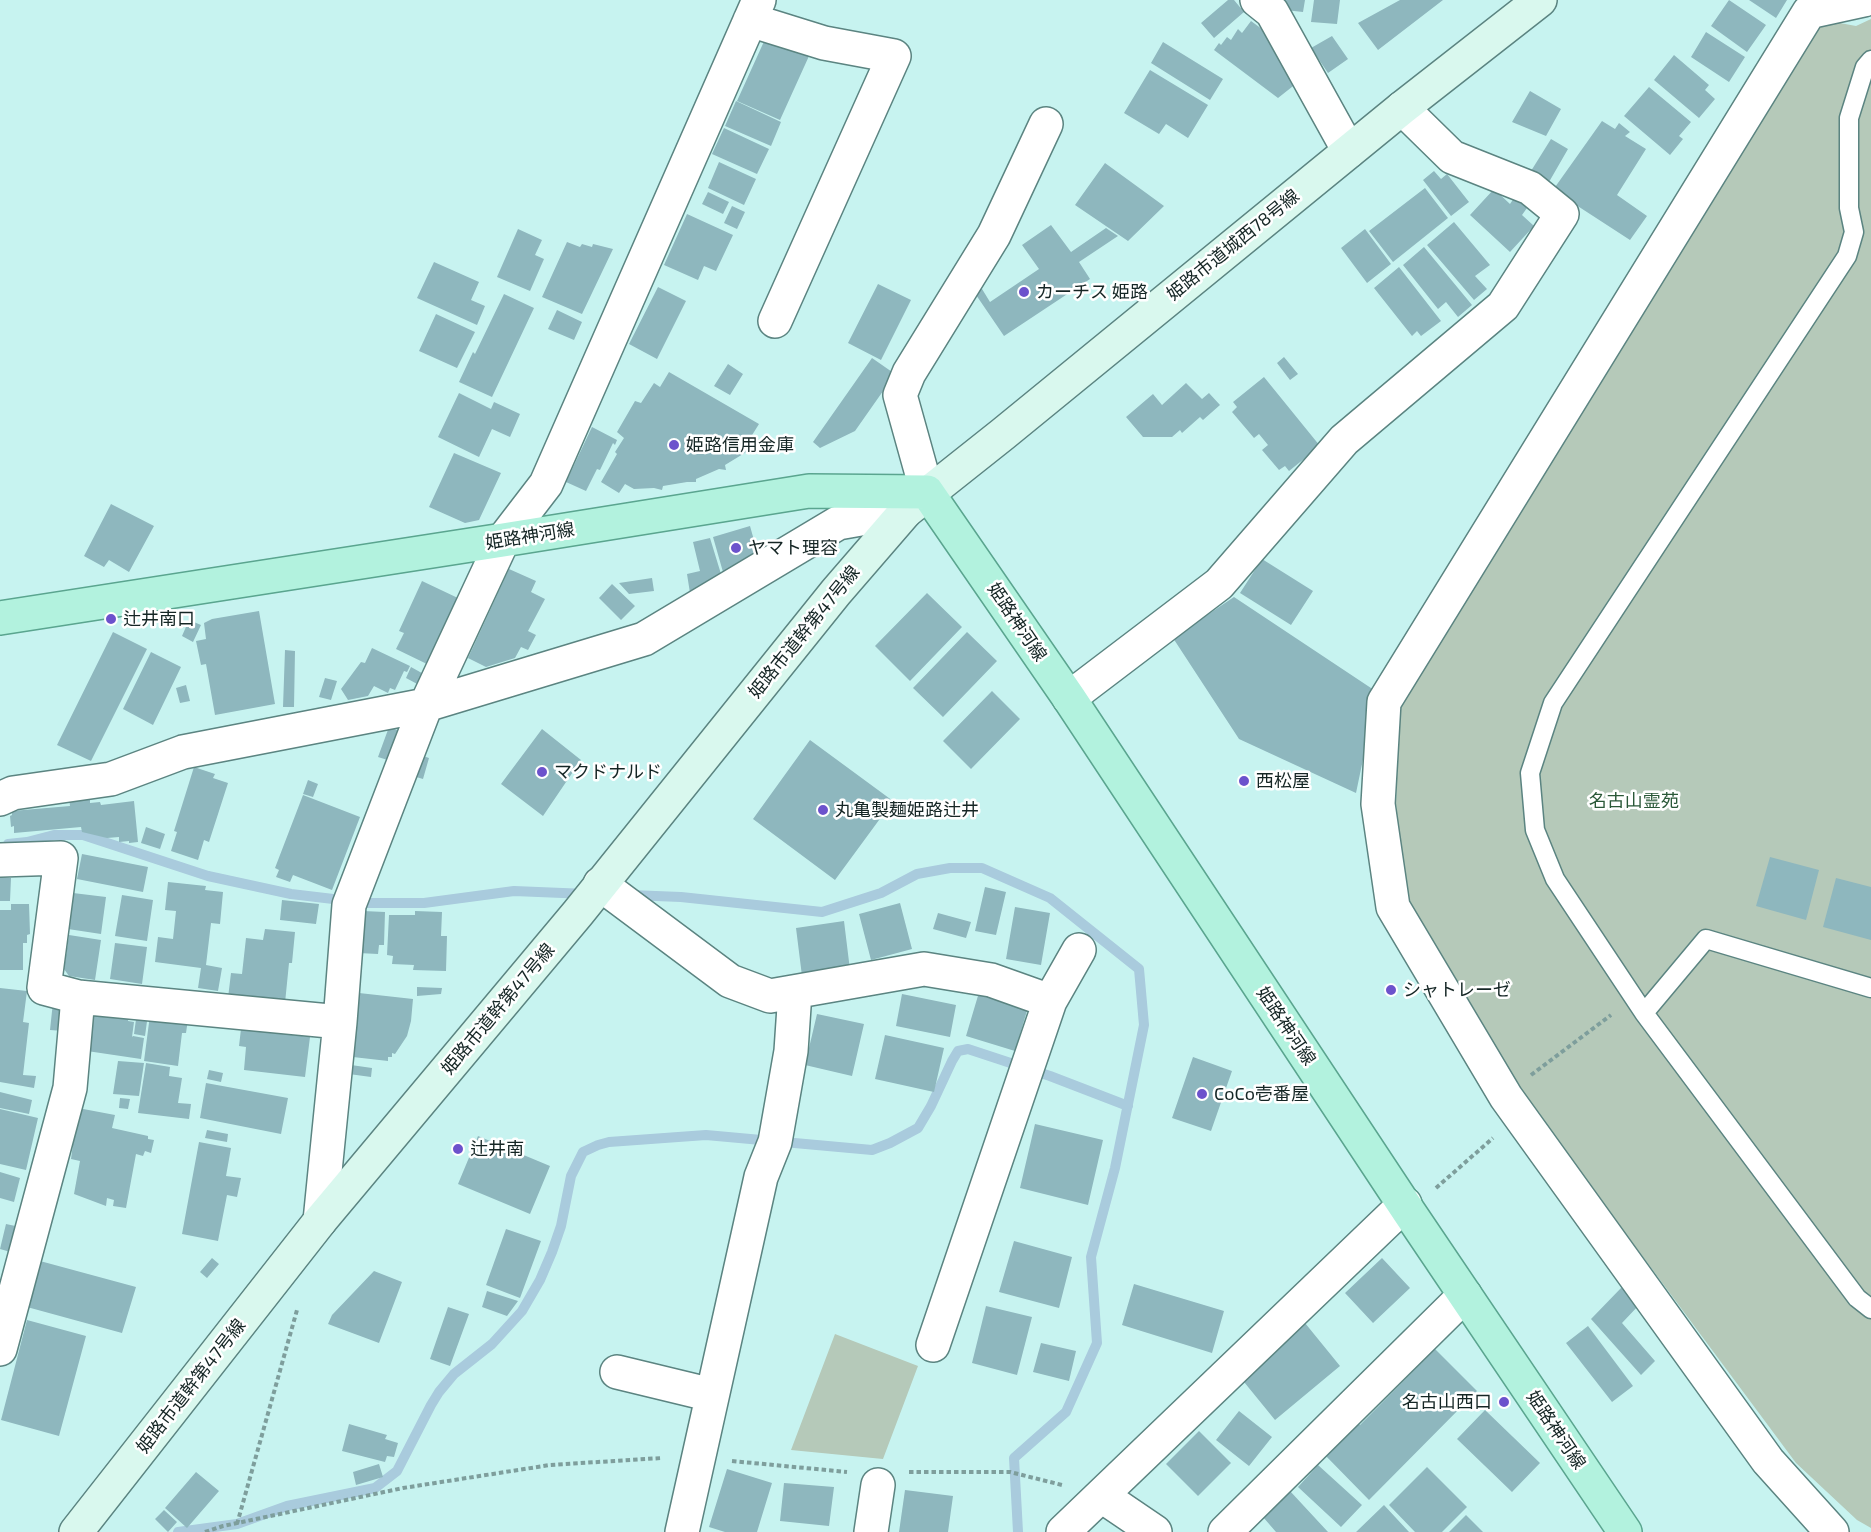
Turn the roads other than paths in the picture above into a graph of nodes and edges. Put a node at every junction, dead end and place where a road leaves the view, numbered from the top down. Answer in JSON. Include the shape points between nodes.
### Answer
{"nodes":[{"id":1,"x":1257,"y":0,"type":"edge"},
{"id":2,"x":1539,"y":0,"type":"edge"},
{"id":3,"x":1864,"y":0,"type":"edge"},
{"id":4,"x":755,"y":10,"type":"edge"},
{"id":5,"x":1871,"y":60,"type":"edge"},
{"id":6,"x":1402,"y":108,"type":"junction"},
{"id":7,"x":1046,"y":124,"type":"dead end"},
{"id":8,"x":1349,"y":151,"type":"junction"},
{"id":9,"x":775,"y":321,"type":"dead end"},
{"id":10,"x":916,"y":502,"type":"junction"},
{"id":11,"x":503,"y":540,"type":"junction"},
{"id":12,"x":0,"y":618,"type":"edge"},
{"id":13,"x":1069,"y":699,"type":"junction"},
{"id":14,"x":426,"y":705,"type":"junction"},
{"id":15,"x":0,"y":800,"type":"edge"},
{"id":16,"x":0,"y":860,"type":"edge"},
{"id":17,"x":600,"y":884,"type":"junction"},
{"id":18,"x":1079,"y":950,"type":"dead end"},
{"id":19,"x":1869,"y":986,"type":"edge"},
{"id":20,"x":795,"y":992,"type":"junction"},
{"id":21,"x":78,"y":997,"type":"junction"},
{"id":22,"x":1050,"y":1001,"type":"junction"},
{"id":23,"x":1639,"y":1006,"type":"junction"},
{"id":24,"x":340,"y":1022,"type":"junction"},
{"id":25,"x":1407,"y":1208,"type":"junction"},
{"id":26,"x":321,"y":1221,"type":"junction"},
{"id":27,"x":1466,"y":1295,"type":"junction"},
{"id":28,"x":1871,"y":1309,"type":"edge"},
{"id":29,"x":933,"y":1345,"type":"dead end"},
{"id":30,"x":0,"y":1349,"type":"edge"},
{"id":31,"x":617,"y":1372,"type":"dead end"},
{"id":32,"x":712,"y":1395,"type":"junction"},
{"id":33,"x":879,"y":1476,"type":"road end"},
{"id":34,"x":1102,"y":1496,"type":"junction"},
{"id":35,"x":76,"y":1532,"type":"edge"},
{"id":36,"x":682,"y":1532,"type":"edge"},
{"id":37,"x":871,"y":1532,"type":"edge"},
{"id":38,"x":1064,"y":1532,"type":"edge"},
{"id":39,"x":1155,"y":1532,"type":"edge"},
{"id":40,"x":1225,"y":1532,"type":"edge"},
{"id":41,"x":1625,"y":1532,"type":"edge"},
{"id":42,"x":1832,"y":1532,"type":"edge"}],
"edges":[{"from":1,"to":8,"type":"street","via":[[1272,12]]},
{"from":2,"to":6,"type":"street","name":"姫路市道城西78号線"},
{"from":3,"to":42,"type":"street","via":[[1809,12],[1384,702],[1378,804],[1393,907],[1512,1106],[1768,1461]]},
{"from":4,"to":9,"type":"street","via":[[824,43],[894,56]]},
{"from":4,"to":11,"type":"street","via":[[546,484]]},
{"from":5,"to":23,"type":"lane","via":[[1865,67],[1849,118],[1849,208],[1854,232],[1847,256],[1553,703],[1530,773],[1535,830],[1555,879]]},
{"from":6,"to":8,"type":"street","name":"姫路市道城西78号線"},
{"from":6,"to":13,"type":"street","via":[[1452,157],[1530,188],[1562,214],[1503,306],[1344,440],[1219,584]]},
{"from":7,"to":10,"type":"street","via":[[994,235],[909,373],[900,395]]},
{"from":8,"to":10,"type":"street","name":"姫路市道城西78号線"},
{"from":10,"to":11,"type":"main road","name":"姫路神河線","via":[[809,491]]},
{"from":10,"to":13,"type":"main road","name":"姫路神河線"},
{"from":10,"to":14,"type":"street","via":[[838,523],[644,639]]},
{"from":10,"to":17,"type":"street","name":"姫路市道幹第47号線","via":[[857,567]]},
{"from":11,"to":12,"type":"main road","name":"姫路神河線"},
{"from":11,"to":14,"type":"street"},
{"from":13,"to":25,"type":"main road","name":"姫路神河線"},
{"from":14,"to":15,"type":"street","via":[[183,752],[111,779],[14,793]]},
{"from":14,"to":24,"type":"street","via":[[349,904]]},
{"from":16,"to":21,"type":"street","via":[[61,858],[44,988]]},
{"from":17,"to":20,"type":"street","via":[[730,981],[770,996]]},
{"from":17,"to":26,"type":"street","name":"姫路市道幹第47号線"},
{"from":18,"to":22,"type":"street"},
{"from":19,"to":23,"type":"lane","via":[[1706,939]]},
{"from":20,"to":22,"type":"street","via":[[924,969],[991,980]]},
{"from":20,"to":32,"type":"street","via":[[791,1051],[775,1142],[761,1176]]},
{"from":21,"to":24,"type":"street"},
{"from":21,"to":30,"type":"street","via":[[70,1088]]},
{"from":22,"to":29,"type":"street"},
{"from":23,"to":28,"type":"lane","via":[[1857,1298]]},
{"from":24,"to":26,"type":"street"},
{"from":25,"to":27,"type":"main road","name":"姫路神河線"},
{"from":25,"to":34,"type":"street"},
{"from":26,"to":35,"type":"street","name":"姫路市道幹第47号線"},
{"from":27,"to":40,"type":"street"},
{"from":27,"to":41,"type":"main road","name":"姫路神河線"},
{"from":31,"to":32,"type":"street"},
{"from":32,"to":36,"type":"street"},
{"from":33,"to":37,"type":"street"},
{"from":34,"to":38,"type":"street"},
{"from":34,"to":39,"type":"street"}]}
